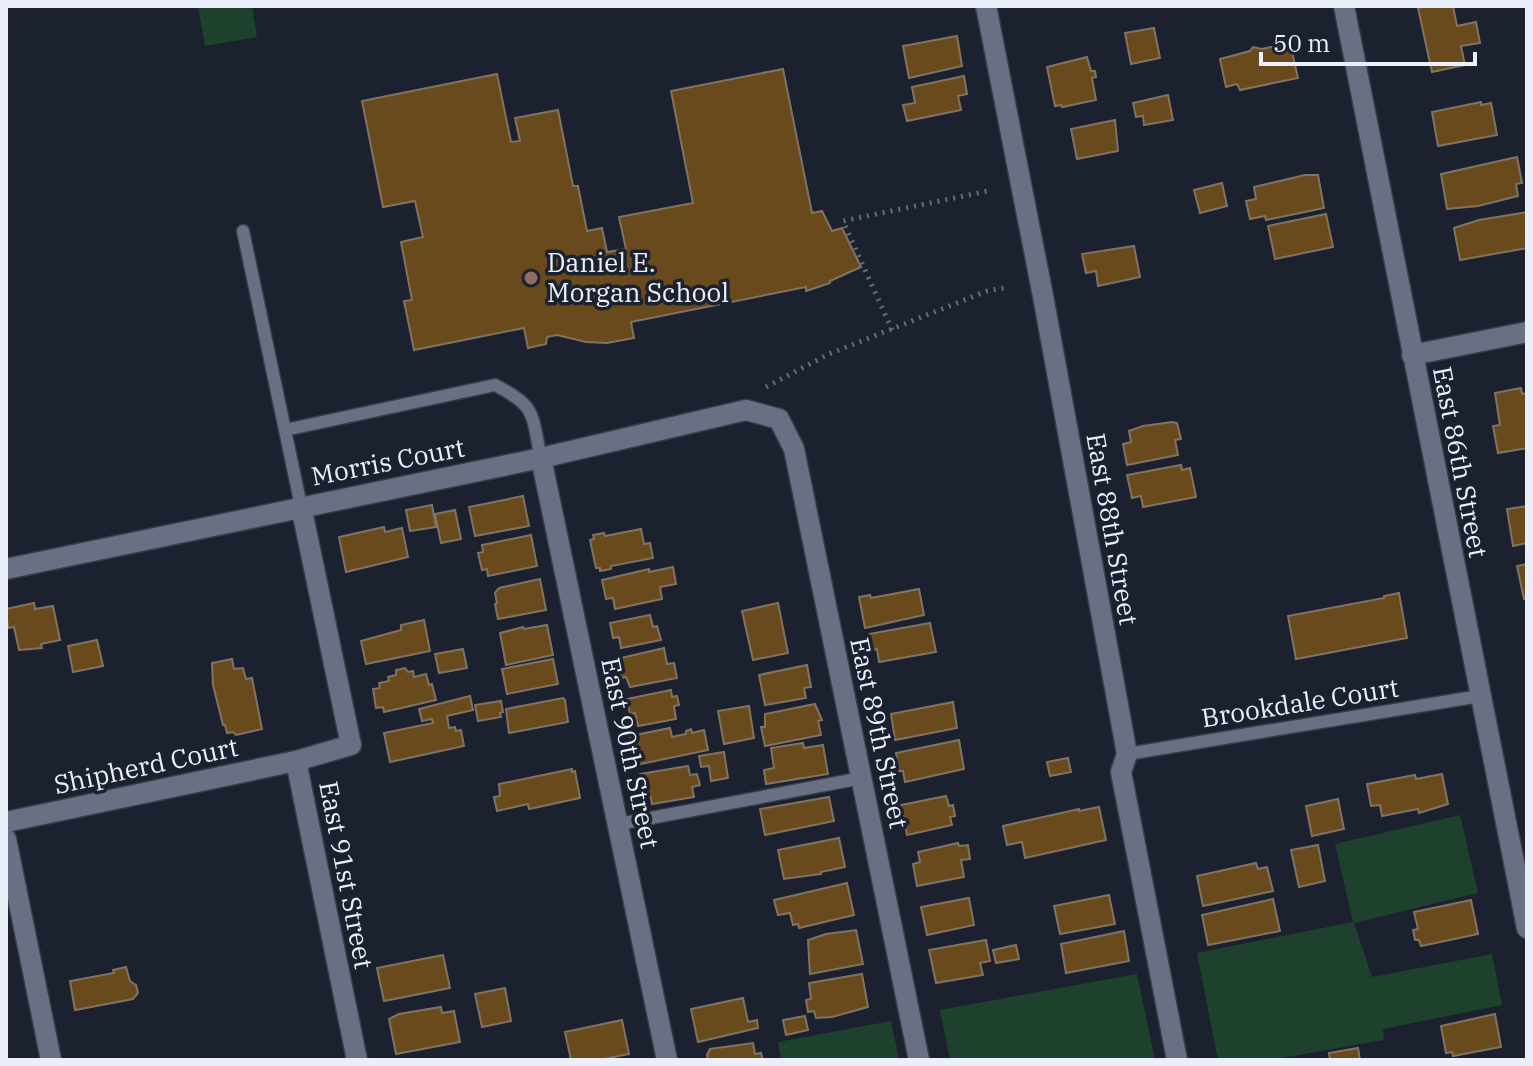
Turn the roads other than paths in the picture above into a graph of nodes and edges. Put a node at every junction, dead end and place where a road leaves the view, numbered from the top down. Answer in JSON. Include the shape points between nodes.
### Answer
{"nodes":[{"id":1,"x":986,"y":6,"type":"edge"},
{"id":2,"x":1344,"y":6,"type":"edge"},
{"id":3,"x":243,"y":231,"type":"dead end"},
{"id":4,"x":1527,"y":332,"type":"edge"},
{"id":5,"x":1412,"y":355,"type":"junction"},
{"id":6,"x":779,"y":419,"type":"joint"},
{"id":7,"x":285,"y":430,"type":"junction"},
{"id":8,"x":541,"y":458,"type":"junction"},
{"id":9,"x":301,"y":506,"type":"junction"},
{"id":10,"x":6,"y":569,"type":"edge"},
{"id":11,"x":1480,"y":696,"type":"junction"},
{"id":12,"x":1127,"y":754,"type":"junction"},
{"id":13,"x":296,"y":761,"type":"junction"},
{"id":14,"x":862,"y":778,"type":"junction"},
{"id":15,"x":6,"y":822,"type":"edge"},
{"id":16,"x":619,"y":824,"type":"junction"},
{"id":17,"x":6,"y":839,"type":"edge"},
{"id":18,"x":1527,"y":928,"type":"edge"},
{"id":19,"x":51,"y":1060,"type":"edge"},
{"id":20,"x":357,"y":1060,"type":"edge"},
{"id":21,"x":667,"y":1060,"type":"edge"},
{"id":22,"x":919,"y":1060,"type":"edge"},
{"id":23,"x":1177,"y":1060,"type":"edge"}],
"edges":[{"from":1,"to":12,"type":"street","name":"East 88th Street"},
{"from":2,"to":5,"type":"street","name":"East 86th Street"},
{"from":3,"to":7,"type":"lane"},
{"from":4,"to":5,"type":"street"},
{"from":5,"to":11,"type":"street","name":"East 86th Street"},
{"from":6,"to":8,"type":"street","name":"Morris Court","via":[[746,410]]},
{"from":6,"to":14,"type":"street","name":"East 89th Street","via":[[794,449]]},
{"from":7,"to":8,"type":"lane","via":[[495,385],[530,408]]},
{"from":7,"to":9,"type":"lane"},
{"from":8,"to":9,"type":"street","name":"Morris Court"},
{"from":8,"to":16,"type":"street","name":"East 90th Street"},
{"from":9,"to":10,"type":"street","name":"Morris Court"},
{"from":9,"to":13,"type":"street","name":"East 91st Street","via":[[351,745]]},
{"from":11,"to":12,"type":"lane","name":"Brookdale Court"},
{"from":11,"to":18,"type":"street","name":"East 86th Street"},
{"from":12,"to":23,"type":"street","name":"East 88th Street","via":[[1121,772]]},
{"from":13,"to":15,"type":"street","name":"Shipherd Court"},
{"from":13,"to":20,"type":"street","name":"East 91st Street"},
{"from":14,"to":16,"type":"lane"},
{"from":14,"to":22,"type":"street","name":"East 89th Street"},
{"from":16,"to":21,"type":"street","name":"East 90th Street"},
{"from":17,"to":19,"type":"street"}]}
